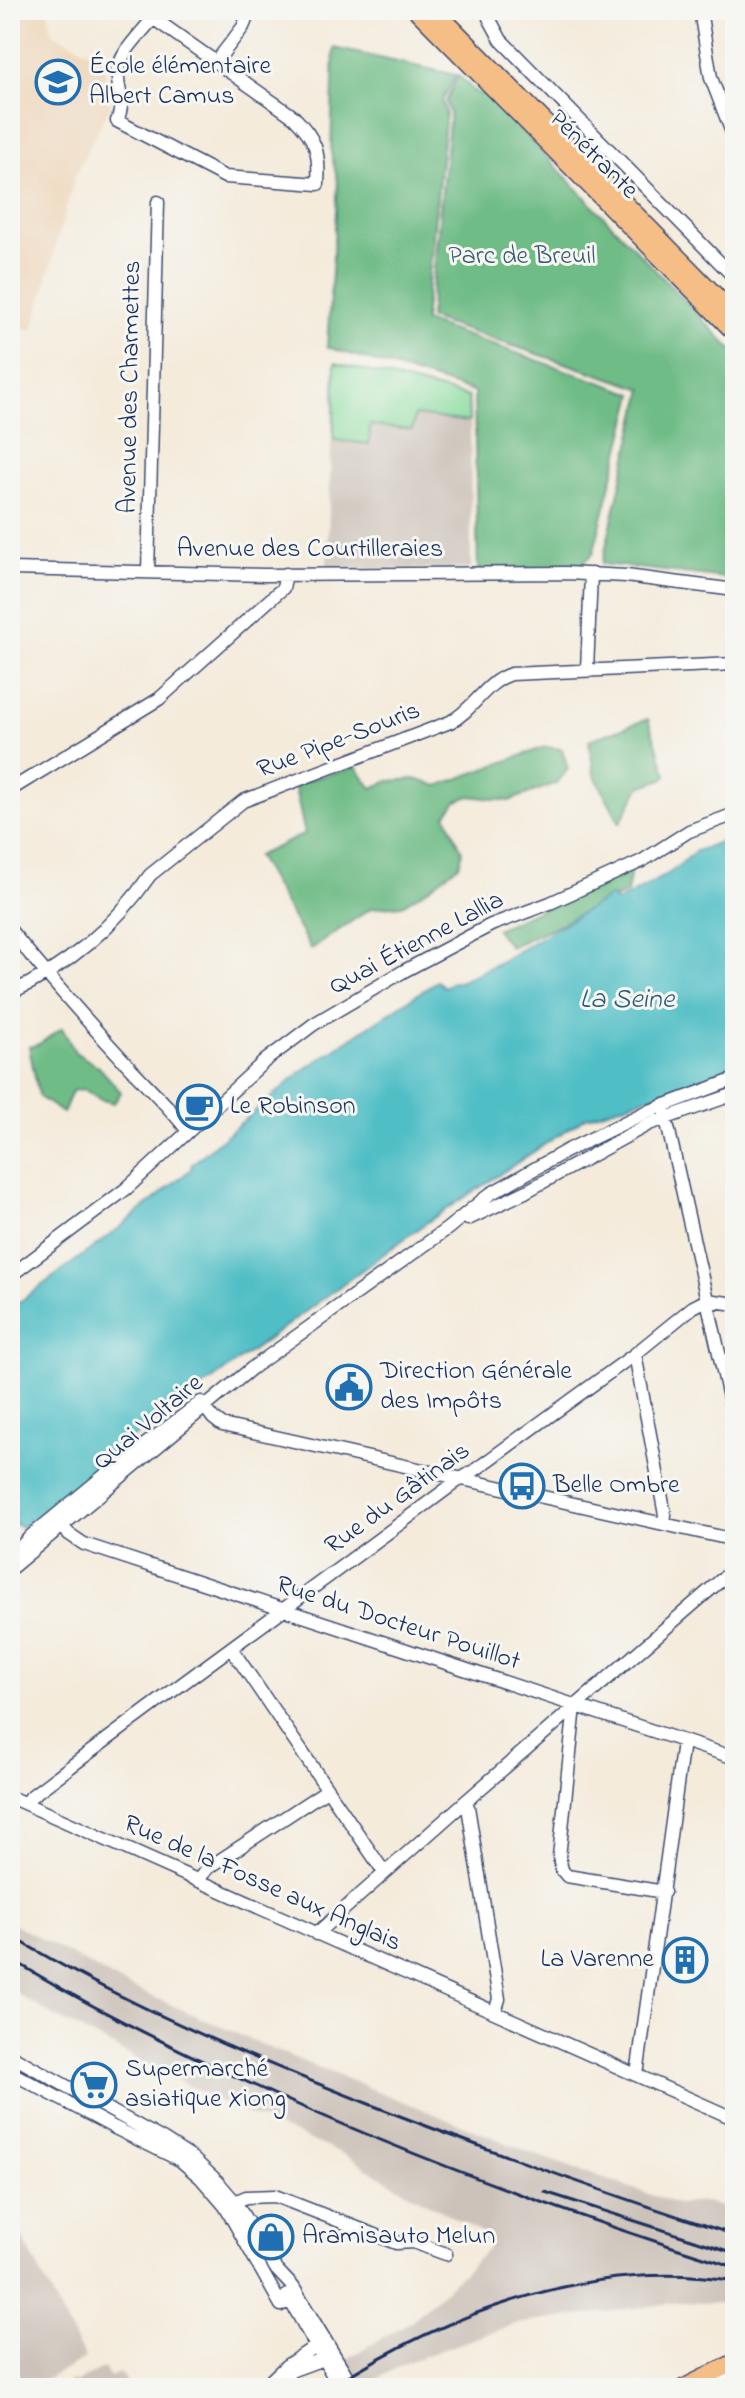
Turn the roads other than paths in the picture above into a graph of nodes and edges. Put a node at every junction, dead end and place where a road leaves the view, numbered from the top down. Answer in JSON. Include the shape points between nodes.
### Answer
{"nodes":[{"id":1,"x":250,"y":10,"type":"edge"},
{"id":2,"x":416,"y":10,"type":"edge"},
{"id":3,"x":435,"y":10,"type":"edge"},
{"id":4,"x":488,"y":10,"type":"edge"},
{"id":5,"x":700,"y":10,"type":"edge"},
{"id":6,"x":150,"y":14,"type":"edge"},
{"id":7,"x":216,"y":62,"type":"junction"},
{"id":8,"x":735,"y":140,"type":"edge"},
{"id":9,"x":158,"y":202,"type":"dead end"},
{"id":10,"x":735,"y":278,"type":"edge"},
{"id":11,"x":735,"y":315,"type":"edge"},
{"id":12,"x":735,"y":333,"type":"edge"},
{"id":13,"x":10,"y":569,"type":"edge"},
{"id":14,"x":148,"y":572,"type":"junction"},
{"id":15,"x":286,"y":574,"type":"junction"},
{"id":16,"x":591,"y":574,"type":"junction"},
{"id":17,"x":735,"y":590,"type":"edge"},
{"id":18,"x":735,"y":664,"type":"edge"},
{"id":19,"x":587,"y":670,"type":"junction"},
{"id":20,"x":10,"y":790,"type":"edge"},
{"id":21,"x":735,"y":814,"type":"edge"},
{"id":22,"x":10,"y":930,"type":"edge"},
{"id":23,"x":47,"y":975,"type":"junction"},
{"id":24,"x":10,"y":993,"type":"edge"},
{"id":25,"x":735,"y":1079,"type":"edge"},
{"id":26,"x":735,"y":1094,"type":"edge"},
{"id":27,"x":664,"y":1112,"type":"junction"},
{"id":28,"x":188,"y":1131,"type":"junction"},
{"id":29,"x":10,"y":1276,"type":"edge"},
{"id":30,"x":707,"y":1300,"type":"junction"},
{"id":31,"x":735,"y":1304,"type":"edge"},
{"id":32,"x":635,"y":1354,"type":"junction"},
{"id":33,"x":203,"y":1405,"type":"junction"},
{"id":34,"x":735,"y":1424,"type":"edge"},
{"id":35,"x":463,"y":1478,"type":"junction"},
{"id":36,"x":58,"y":1521,"type":"junction"},
{"id":37,"x":664,"y":1523,"type":"junction"},
{"id":38,"x":735,"y":1540,"type":"edge"},
{"id":39,"x":10,"y":1558,"type":"edge"},
{"id":40,"x":735,"y":1568,"type":"edge"},
{"id":41,"x":10,"y":1569,"type":"edge"},
{"id":42,"x":285,"y":1610,"type":"junction"},
{"id":43,"x":231,"y":1648,"type":"junction"},
{"id":44,"x":575,"y":1706,"type":"junction"},
{"id":45,"x":683,"y":1742,"type":"junction"},
{"id":46,"x":735,"y":1758,"type":"edge"},
{"id":47,"x":327,"y":1790,"type":"junction"},
{"id":48,"x":10,"y":1797,"type":"edge"},
{"id":49,"x":465,"y":1802,"type":"junction"},
{"id":50,"x":26,"y":1804,"type":"junction"},
{"id":51,"x":384,"y":1872,"type":"junction"},
{"id":52,"x":198,"y":1880,"type":"junction"},
{"id":53,"x":664,"y":1892,"type":"junction"},
{"id":54,"x":316,"y":1934,"type":"junction"},
{"id":55,"x":495,"y":2012,"type":"junction"},
{"id":56,"x":10,"y":2055,"type":"edge"},
{"id":57,"x":10,"y":2072,"type":"edge"},
{"id":58,"x":637,"y":2075,"type":"junction"},
{"id":59,"x":735,"y":2119,"type":"edge"},
{"id":60,"x":235,"y":2202,"type":"junction"},
{"id":61,"x":446,"y":2254,"type":"dead end"},
{"id":62,"x":277,"y":2270,"type":"junction"},
{"id":63,"x":290,"y":2300,"type":"junction"},
{"id":64,"x":320,"y":2343,"type":"junction"},
{"id":65,"x":323,"y":2359,"type":"junction"},
{"id":66,"x":730,"y":2364,"type":"edge"},
{"id":67,"x":282,"y":2373,"type":"junction"},
{"id":68,"x":263,"y":2388,"type":"edge"},
{"id":69,"x":340,"y":2388,"type":"edge"},
{"id":70,"x":354,"y":2388,"type":"edge"},
{"id":71,"x":683,"y":2388,"type":"edge"},
{"id":72,"x":725,"y":2388,"type":"edge"}],
"edges":[{"from":1,"to":7,"type":"street"},
{"from":2,"to":12,"type":"main road","name":"Pénétrante"},
{"from":3,"to":11,"type":"main road","name":"Pénétrante"},
{"from":4,"to":10,"type":"street","via":[[501,40]]},
{"from":5,"to":8,"type":"street","via":[[711,78]]},
{"from":6,"to":7,"type":"street"},
{"from":6,"to":7,"type":"street","via":[[118,71],[123,100],[117,121],[225,177],[318,184],[316,147],[308,131]]},
{"from":9,"to":14,"type":"street","name":"Avenue des Charmettes"},
{"from":13,"to":14,"type":"street","name":"Avenue des Courtilleraies"},
{"from":14,"to":15,"type":"street","name":"Avenue des Courtilleraies"},
{"from":15,"to":16,"type":"street","name":"Avenue des Courtilleraies"},
{"from":15,"to":20,"type":"street","via":[[283,588],[159,699]]},
{"from":16,"to":17,"type":"street","name":"Avenue des Courtilleraies"},
{"from":16,"to":19,"type":"street"},
{"from":18,"to":19,"type":"street","name":"Rue Pipe-Souris"},
{"from":19,"to":23,"type":"street","name":"Rue Pipe-Souris","via":[[500,677],[464,715],[450,722],[243,801],[150,875],[102,931]]},
{"from":21,"to":28,"type":"street","name":"Quai Étienne Lallia","via":[[689,831],[642,861],[491,925],[404,971],[288,1042]]},
{"from":22,"to":23,"type":"street"},
{"from":23,"to":24,"type":"street","name":"Rue Pipe-Souris"},
{"from":23,"to":28,"type":"street"},
{"from":25,"to":27,"type":"street"},
{"from":26,"to":27,"type":"street"},
{"from":27,"to":30,"type":"street"},
{"from":27,"to":33,"type":"street","name":"Quai Voltaire","via":[[579,1145],[490,1194]]},
{"from":28,"to":29,"type":"street","name":"Quai Étienne Lallia","via":[[126,1189]]},
{"from":30,"to":31,"type":"street"},
{"from":30,"to":32,"type":"street","name":"Rue du Gâtinais"},
{"from":30,"to":34,"type":"street"},
{"from":32,"to":35,"type":"street","name":"Rue du Gâtinais"},
{"from":32,"to":37,"type":"street"},
{"from":33,"to":35,"type":"street","via":[[222,1425]]},
{"from":33,"to":36,"type":"street","name":"Quai Voltaire","via":[[105,1475]]},
{"from":35,"to":37,"type":"street"},
{"from":35,"to":42,"type":"street","name":"Rue du Gâtinais"},
{"from":36,"to":39,"type":"street","name":"Quai Voltaire","via":[[31,1536]]},
{"from":36,"to":41,"type":"street","name":"Quai Voltaire"},
{"from":36,"to":42,"type":"street","name":"Rue du Docteur Pouillot","via":[[84,1544]]},
{"from":37,"to":38,"type":"street"},
{"from":40,"to":44,"type":"street"},
{"from":42,"to":43,"type":"street","name":"Rue du Gâtinais"},
{"from":42,"to":44,"type":"street","name":"Rue du Docteur Pouillot"},
{"from":43,"to":47,"type":"street"},
{"from":43,"to":50,"type":"street","name":"Rue du Gâtinais"},
{"from":44,"to":45,"type":"street","name":"Rue du Docteur Pouillot"},
{"from":44,"to":49,"type":"street"},
{"from":44,"to":53,"type":"street","via":[[559,1857],[562,1870],[567,1876]]},
{"from":45,"to":46,"type":"street","name":"Rue du Docteur Pouillot"},
{"from":45,"to":53,"type":"street"},
{"from":47,"to":51,"type":"street"},
{"from":47,"to":52,"type":"street","via":[[208,1868]]},
{"from":48,"to":50,"type":"street","name":"Rue de la Fosse aux Anglais"},
{"from":49,"to":51,"type":"street"},
{"from":49,"to":55,"type":"street","via":[[499,1999]]},
{"from":50,"to":52,"type":"street","name":"Rue de la Fosse aux Anglais"},
{"from":51,"to":54,"type":"street"},
{"from":52,"to":54,"type":"street","name":"Rue de la Fosse aux Anglais"},
{"from":53,"to":58,"type":"street"},
{"from":54,"to":55,"type":"street","name":"Rue de la Fosse aux Anglais"},
{"from":55,"to":58,"type":"street","name":"Rue de la Fosse aux Anglais"},
{"from":56,"to":60,"type":"street","via":[[184,2152]]},
{"from":57,"to":63,"type":"street","via":[[180,2160],[225,2206],[281,2305]]},
{"from":58,"to":59,"type":"street","name":"Rue de la Fosse aux Anglais"},
{"from":60,"to":61,"type":"street","via":[[275,2196],[396,2243],[413,2242]]},
{"from":60,"to":62,"type":"street"},
{"from":62,"to":63,"type":"street"},
{"from":62,"to":64,"type":"street","via":[[293,2287]]},
{"from":63,"to":64,"type":"street"},
{"from":64,"to":65,"type":"street"},
{"from":64,"to":67,"type":"street"},
{"from":64,"to":70,"type":"street"},
{"from":65,"to":67,"type":"street"},
{"from":65,"to":69,"type":"street"},
{"from":66,"to":71,"type":"main road"},
{"from":66,"to":72,"type":"street","via":[[722,2382]]},
{"from":67,"to":68,"type":"street"}]}
